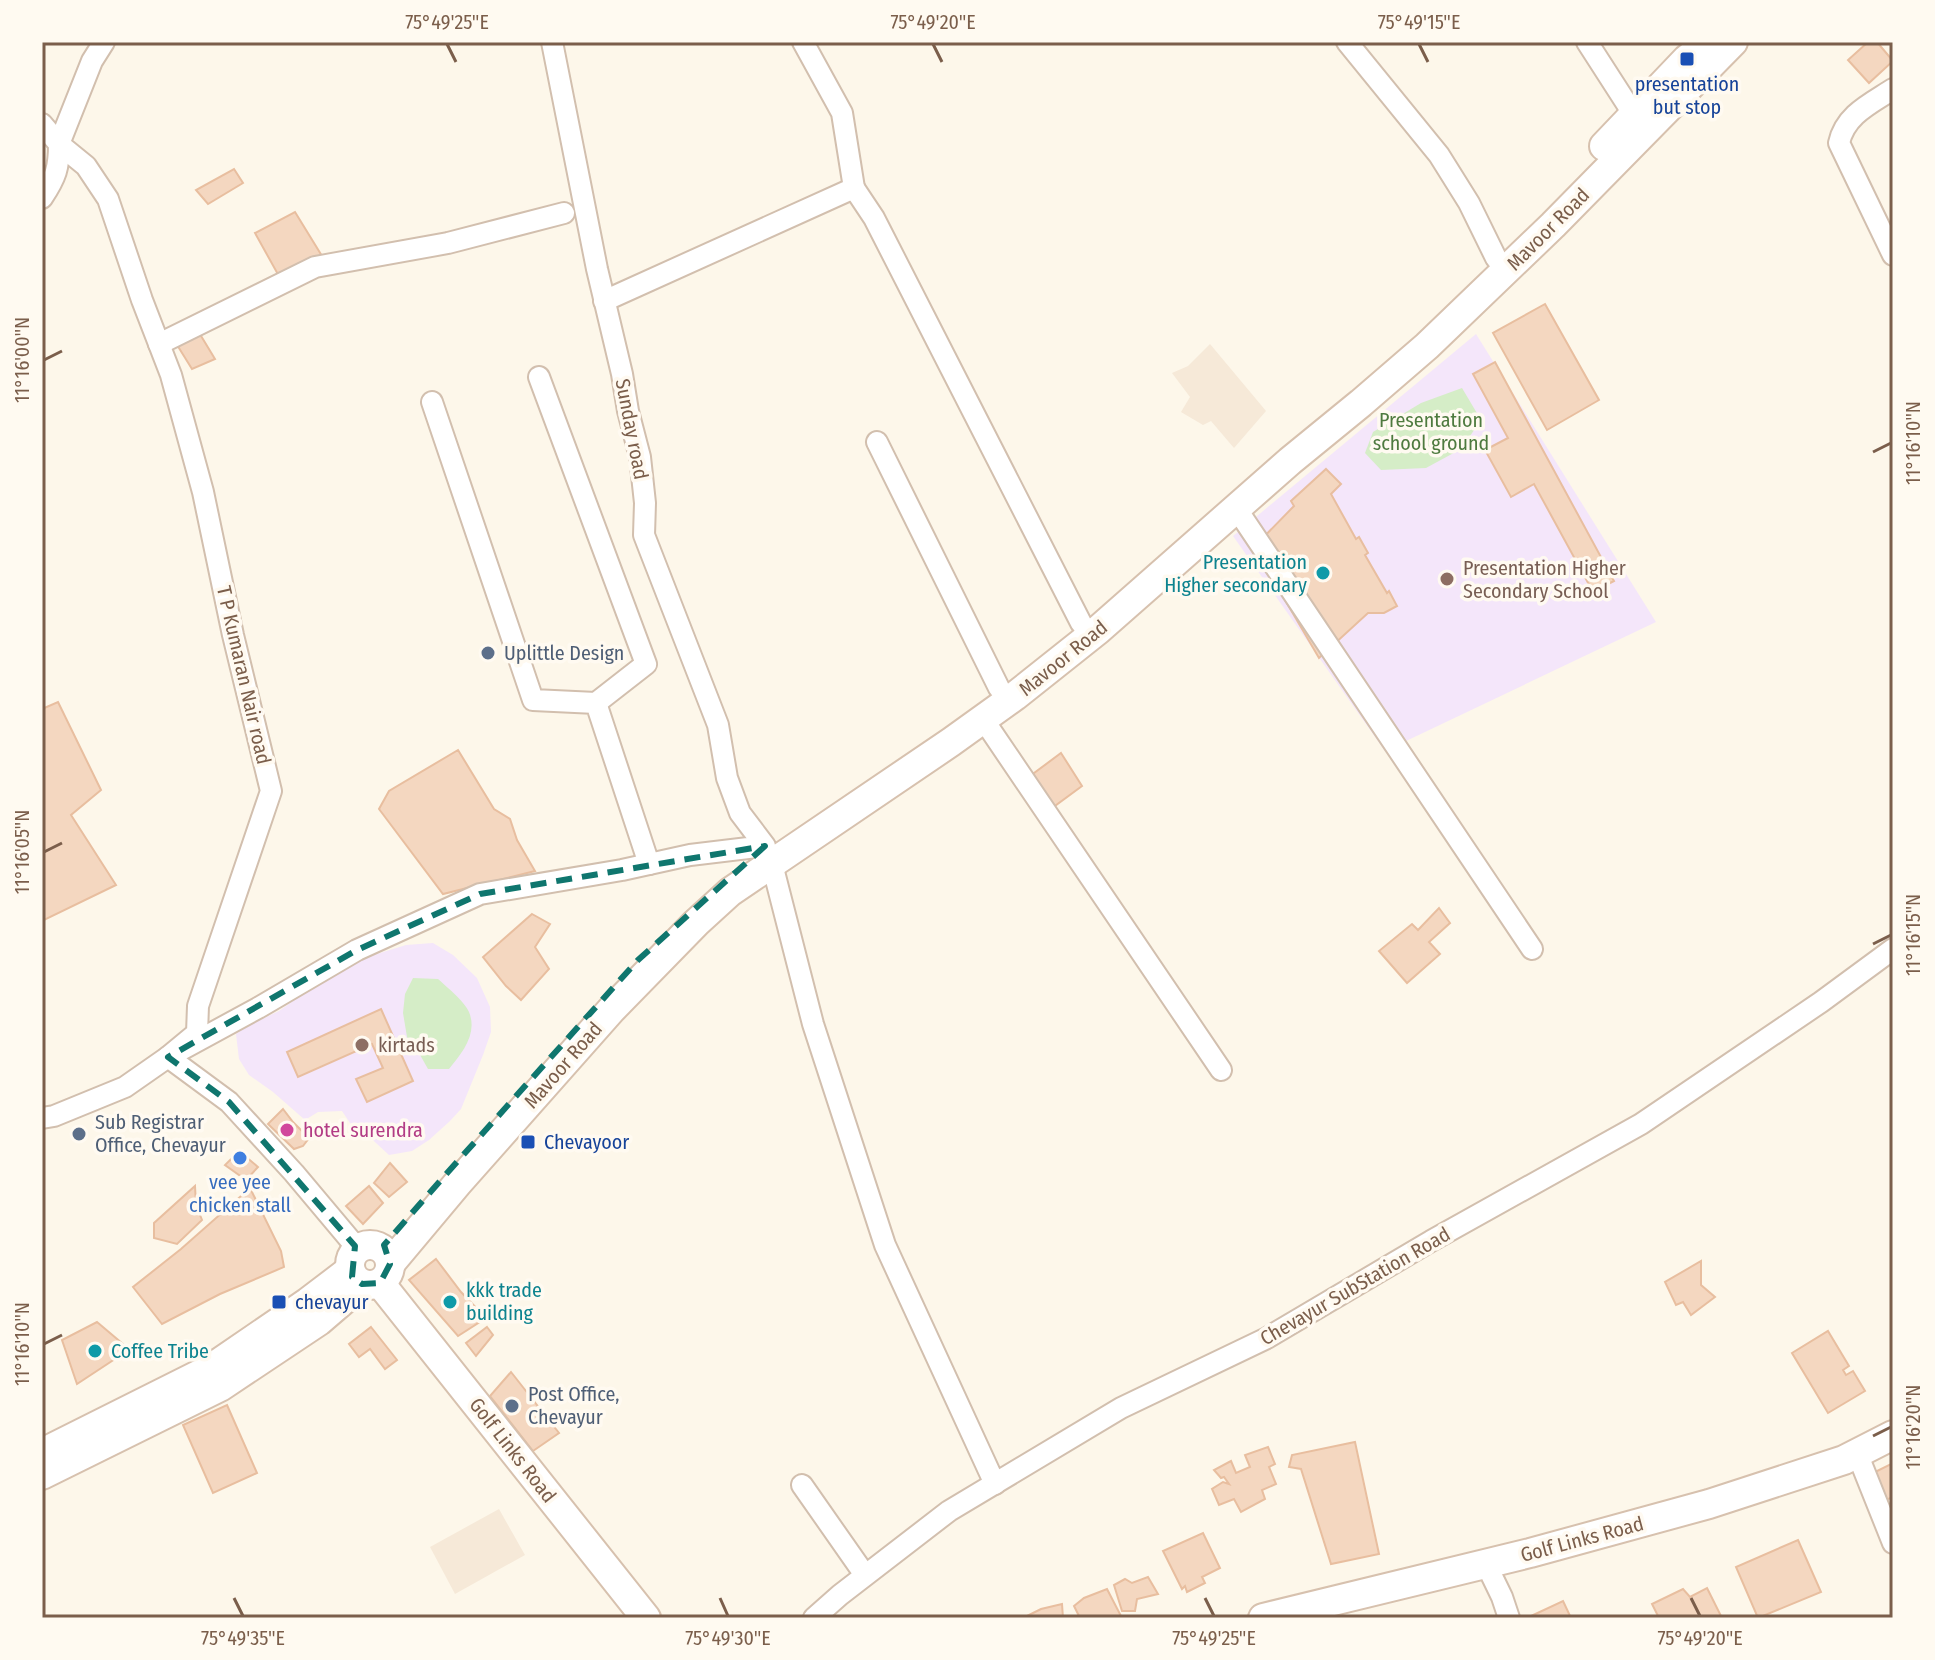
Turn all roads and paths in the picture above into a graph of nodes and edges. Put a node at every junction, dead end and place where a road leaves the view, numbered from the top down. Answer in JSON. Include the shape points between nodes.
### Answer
{"nodes":[{"id":1,"x":104,"y":42,"type":"edge"},
{"id":2,"x":552,"y":42,"type":"edge"},
{"id":3,"x":803,"y":42,"type":"edge"},
{"id":4,"x":1347,"y":42,"type":"edge"},
{"id":5,"x":1587,"y":42,"type":"edge"},
{"id":6,"x":1709,"y":42,"type":"edge"},
{"id":7,"x":1733,"y":42,"type":"edge"},
{"id":8,"x":1893,"y":89,"type":"edge"},
{"id":9,"x":1634,"y":115,"type":"junction"},
{"id":10,"x":42,"y":124,"type":"edge"},
{"id":11,"x":59,"y":144,"type":"junction"},
{"id":12,"x":854,"y":188,"type":"junction"},
{"id":13,"x":42,"y":198,"type":"edge"},
{"id":14,"x":564,"y":213,"type":"dead end"},
{"id":15,"x":1893,"y":255,"type":"edge"},
{"id":16,"x":1496,"y":258,"type":"junction"},
{"id":17,"x":604,"y":301,"type":"junction"},
{"id":18,"x":159,"y":344,"type":"junction"},
{"id":19,"x":539,"y":377,"type":"dead end"},
{"id":20,"x":432,"y":402,"type":"dead end"},
{"id":21,"x":877,"y":442,"type":"dead end"},
{"id":22,"x":1236,"y":508,"type":"junction"},
{"id":23,"x":1081,"y":623,"type":"junction"},
{"id":24,"x":999,"y":688,"type":"junction"},
{"id":25,"x":596,"y":703,"type":"junction"},
{"id":26,"x":983,"y":719,"type":"junction"},
{"id":27,"x":768,"y":855,"type":"junction"},
{"id":28,"x":649,"y":864,"type":"junction"},
{"id":29,"x":1532,"y":949,"type":"dead end"},
{"id":30,"x":1893,"y":949,"type":"edge"},
{"id":31,"x":168,"y":1057,"type":"junction"},
{"id":32,"x":1221,"y":1070,"type":"dead end"},
{"id":33,"x":42,"y":1118,"type":"edge"},
{"id":34,"x":370,"y":1266,"type":"junction"},
{"id":35,"x":1893,"y":1435,"type":"edge"},
{"id":36,"x":42,"y":1453,"type":"edge"},
{"id":37,"x":1857,"y":1453,"type":"junction"},
{"id":38,"x":42,"y":1475,"type":"edge"},
{"id":39,"x":995,"y":1484,"type":"junction"},
{"id":40,"x":802,"y":1485,"type":"dead end"},
{"id":41,"x":1893,"y":1543,"type":"edge"},
{"id":42,"x":1486,"y":1564,"type":"junction"},
{"id":43,"x":865,"y":1575,"type":"junction"},
{"id":44,"x":646,"y":1618,"type":"edge"},
{"id":45,"x":814,"y":1618,"type":"edge"},
{"id":46,"x":1263,"y":1618,"type":"edge"},
{"id":47,"x":1509,"y":1618,"type":"edge"}],
"edges":[{"from":1,"to":11,"type":"street"},
{"from":2,"to":17,"type":"street","name":"Sunday road"},
{"from":3,"to":12,"type":"street","via":[[842,113]]},
{"from":4,"to":16,"type":"street","via":[[1439,155]]},
{"from":5,"to":9,"type":"street"},
{"from":6,"to":9,"type":"main road","name":"Mavoor Road"},
{"from":7,"to":22,"type":"main road","name":"Mavoor Road","via":[[1427,346]]},
{"from":8,"to":15,"type":"street","via":[[1857,112],[1839,143]]},
{"from":9,"to":16,"type":"main road","name":"Mavoor Road"},
{"from":10,"to":11,"type":"street","name":"T P Kumaran Nair road"},
{"from":11,"to":13,"type":"street","via":[[57,171]]},
{"from":11,"to":18,"type":"street","name":"T P Kumaran Nair road","via":[[86,166],[108,199]]},
{"from":12,"to":17,"type":"street"},
{"from":12,"to":23,"type":"street"},
{"from":14,"to":18,"type":"street","via":[[448,243],[315,267]]},
{"from":16,"to":23,"type":"main road","name":"Mavoor Road","via":[[1421,331]]},
{"from":17,"to":27,"type":"street","name":"Sunday road","via":[[640,457],[644,535],[718,725],[727,778],[740,813]]},
{"from":18,"to":31,"type":"street","name":"T P Kumaran Nair road","via":[[203,492],[271,791],[198,1006],[197,1033]]},
{"from":19,"to":25,"type":"street","via":[[646,664]]},
{"from":20,"to":25,"type":"street","via":[[533,700]]},
{"from":21,"to":24,"type":"street"},
{"from":22,"to":26,"type":"main road","name":"Mavoor Road","via":[[1098,630]]},
{"from":22,"to":29,"type":"street"},
{"from":23,"to":24,"type":"main road","name":"Mavoor Road"},
{"from":24,"to":27,"type":"main road","name":"Mavoor Road","via":[[811,817]]},
{"from":25,"to":28,"type":"street"},
{"from":26,"to":27,"type":"main road","name":"Mavoor Road"},
{"from":26,"to":32,"type":"street"},
{"from":27,"to":28,"type":"street","via":[[690,855]]},
{"from":27,"to":34,"type":"main road","name":"Mavoor Road","via":[[623,997],[457,1184]]},
{"from":27,"to":39,"type":"street","via":[[813,1024],[885,1245]]},
{"from":28,"to":31,"type":"street","via":[[480,894],[357,950]]},
{"from":30,"to":39,"type":"street","name":"Chevayur SubStation Road","via":[[1641,1124],[1267,1338],[1121,1408]]},
{"from":31,"to":33,"type":"street","via":[[125,1087]]},
{"from":31,"to":34,"type":"street","via":[[229,1102]]},
{"from":34,"to":36,"type":"main road","via":[[210,1369]]},
{"from":34,"to":38,"type":"main road","via":[[319,1321],[220,1387]]},
{"from":34,"to":44,"type":"main road","name":"Golf Links Road"},
{"from":35,"to":37,"type":"main road","name":"Golf Links Road"},
{"from":37,"to":41,"type":"street"},
{"from":37,"to":42,"type":"main road","name":"Golf Links Road","via":[[1709,1504]]},
{"from":39,"to":43,"type":"street","name":"Chevayur SubStation Road","via":[[949,1511]]},
{"from":40,"to":43,"type":"street"},
{"from":42,"to":46,"type":"main road","name":"Golf Links Road"},
{"from":42,"to":47,"type":"street"},
{"from":43,"to":45,"type":"street","name":"Chevayur SubStation Road"}]}
